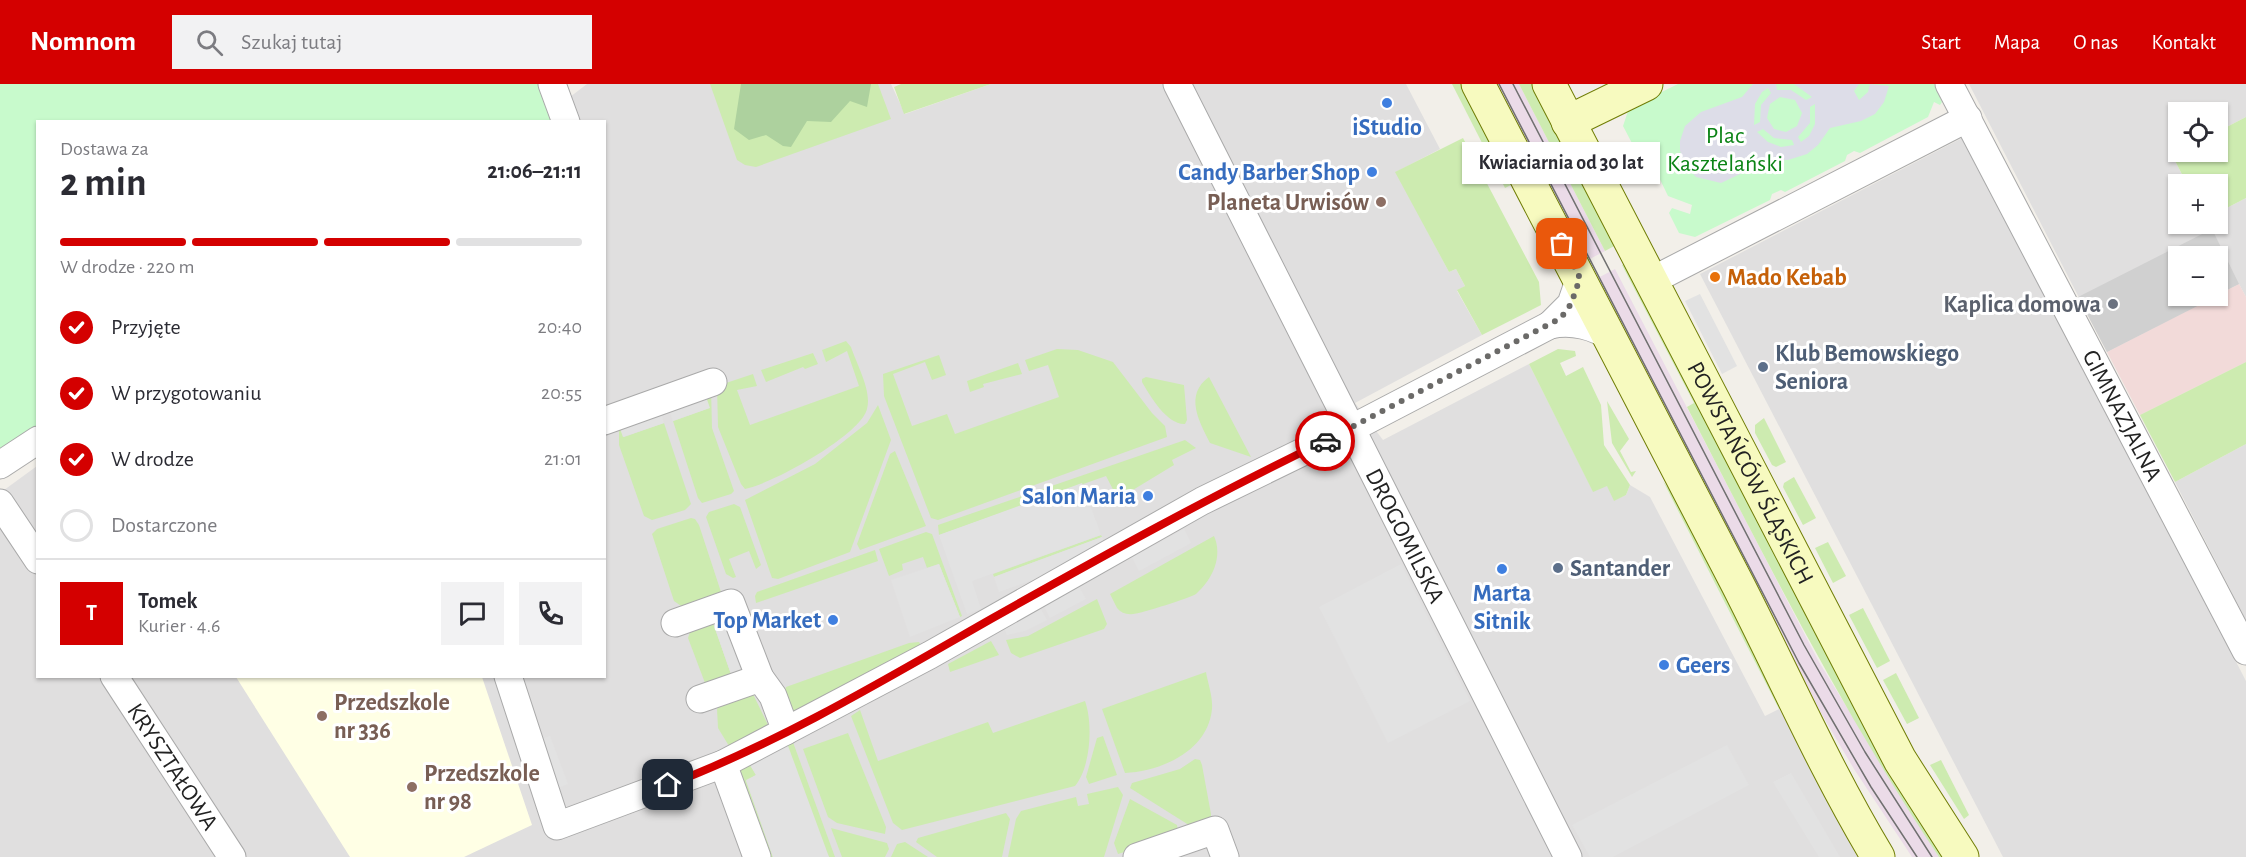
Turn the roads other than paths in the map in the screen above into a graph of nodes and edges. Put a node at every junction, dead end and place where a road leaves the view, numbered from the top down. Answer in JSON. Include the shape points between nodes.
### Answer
{"nodes":[{"id":1,"x":552,"y":84,"type":"edge"},
{"id":2,"x":1177,"y":84,"type":"edge"},
{"id":3,"x":1478,"y":84,"type":"edge"},
{"id":4,"x":1549,"y":84,"type":"edge"},
{"id":5,"x":1646,"y":84,"type":"edge"},
{"id":6,"x":1949,"y":84,"type":"edge"},
{"id":7,"x":1968,"y":118,"type":"junction"},
{"id":8,"x":565,"y":120,"type":"edge"},
{"id":9,"x":1568,"y":122,"type":"junction"},
{"id":10,"x":1580,"y":278,"type":"junction"},
{"id":11,"x":1651,"y":281,"type":"junction"},
{"id":12,"x":1550,"y":325,"type":"junction"},
{"id":13,"x":1613,"y":339,"type":"junction"},
{"id":14,"x":713,"y":382,"type":"dead end"},
{"id":15,"x":606,"y":420,"type":"edge"},
{"id":16,"x":1351,"y":428,"type":"junction"},
{"id":17,"x":36,"y":441,"type":"edge"},
{"id":18,"x":0,"y":465,"type":"edge"},
{"id":19,"x":0,"y":503,"type":"edge"},
{"id":20,"x":36,"y":557,"type":"edge"},
{"id":21,"x":675,"y":623,"type":"dead end"},
{"id":22,"x":2246,"y":651,"type":"edge"},
{"id":23,"x":115,"y":678,"type":"edge"},
{"id":24,"x":509,"y":678,"type":"edge"},
{"id":25,"x":760,"y":678,"type":"junction"},
{"id":26,"x":700,"y":699,"type":"dead end"},
{"id":27,"x":786,"y":731,"type":"junction"},
{"id":28,"x":723,"y":764,"type":"junction"},
{"id":29,"x":231,"y":857,"type":"edge"},
{"id":30,"x":757,"y":857,"type":"edge"},
{"id":31,"x":1137,"y":857,"type":"edge"},
{"id":32,"x":1225,"y":857,"type":"edge"},
{"id":33,"x":1568,"y":857,"type":"edge"},
{"id":34,"x":1878,"y":857,"type":"edge"},
{"id":35,"x":1962,"y":857,"type":"edge"}],
"edges":[{"from":1,"to":8,"type":"street"},
{"from":2,"to":16,"type":"street","name":"DROGOMILSKA"},
{"from":3,"to":10,"type":"main road"},
{"from":4,"to":9,"type":"main road","name":"POWSTAŃCÓW ŚLĄSKICH"},
{"from":5,"to":9,"type":"main road"},
{"from":6,"to":7,"type":"street","name":"GIMNAZJALNA"},
{"from":7,"to":11,"type":"street"},
{"from":7,"to":22,"type":"street","name":"GIMNAZJALNA"},
{"from":9,"to":11,"type":"main road","name":"POWSTAŃCÓW ŚLĄSKICH"},
{"from":10,"to":12,"type":"street","via":[[1571,304]]},
{"from":10,"to":13,"type":"main road"},
{"from":11,"to":35,"type":"main road","name":"POWSTAŃCÓW ŚLĄSKICH","via":[[1900,760]]},
{"from":12,"to":13,"type":"street","via":[[1592,327]]},
{"from":12,"to":16,"type":"street"},
{"from":13,"to":34,"type":"main road","via":[[1841,796]]},
{"from":14,"to":15,"type":"street"},
{"from":16,"to":27,"type":"street","via":[[1202,501],[930,656]]},
{"from":16,"to":33,"type":"street","name":"DROGOMILSKA"},
{"from":17,"to":18,"type":"street"},
{"from":19,"to":20,"type":"street"},
{"from":21,"to":25,"type":"street","via":[[732,603]]},
{"from":23,"to":29,"type":"street","name":"KRYSZTAŁOWA"},
{"from":24,"to":28,"type":"street","via":[[557,826]]},
{"from":25,"to":26,"type":"street"},
{"from":25,"to":27,"type":"street","via":[[773,696]]},
{"from":27,"to":28,"type":"street"},
{"from":28,"to":30,"type":"street"},
{"from":31,"to":32,"type":"street","via":[[1215,830]]}]}
